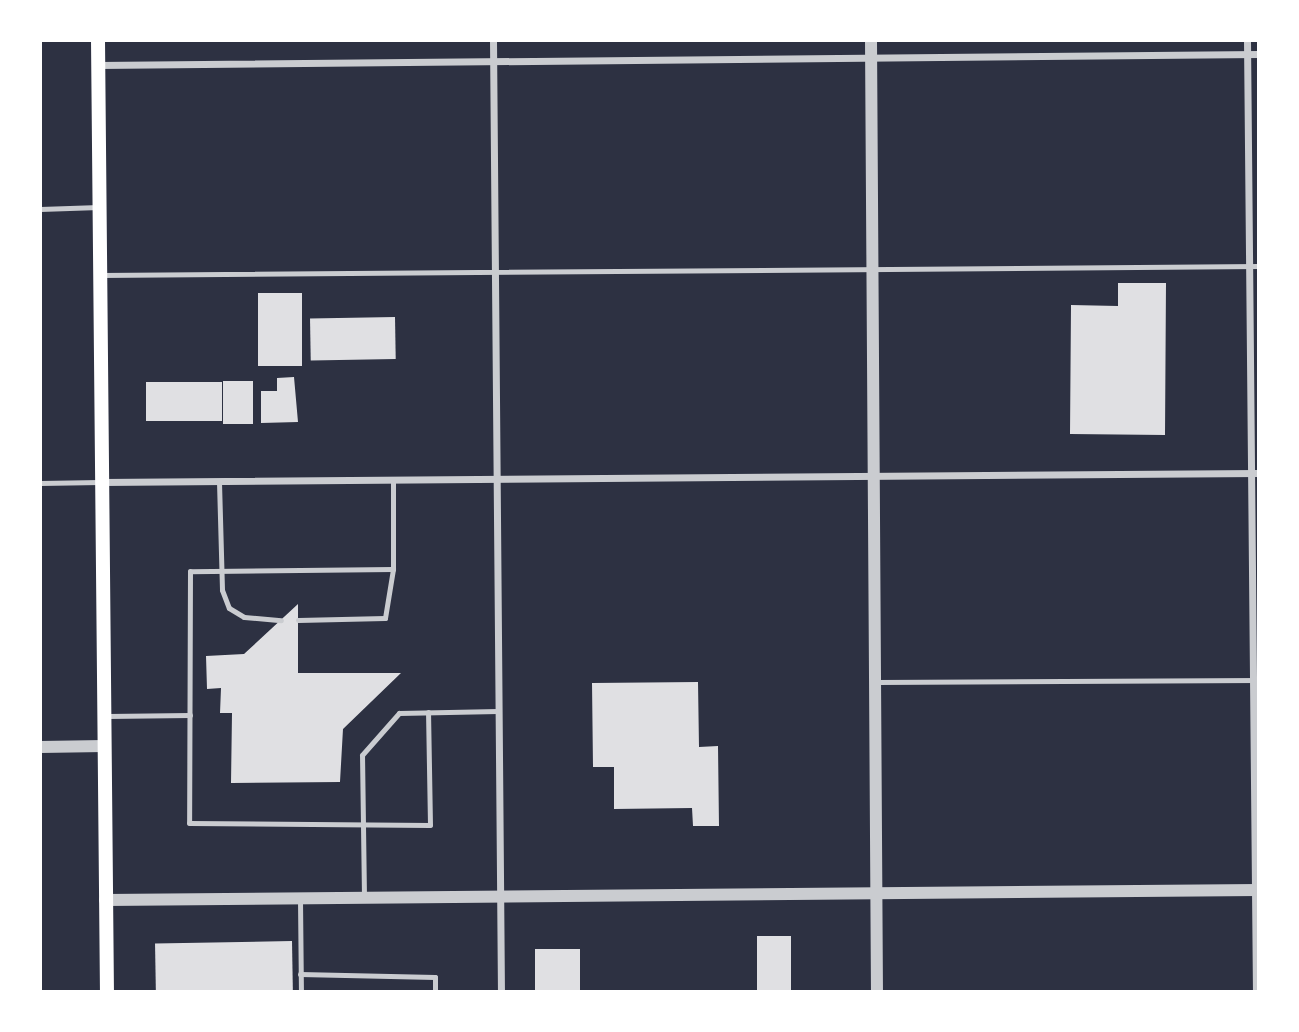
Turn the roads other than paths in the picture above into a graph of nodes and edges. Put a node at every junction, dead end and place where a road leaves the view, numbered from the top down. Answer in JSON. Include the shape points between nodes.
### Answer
{"nodes":[{"id":1,"x":98,"y":40,"type":"edge"},
{"id":2,"x":493,"y":40,"type":"edge"},
{"id":3,"x":871,"y":40,"type":"edge"},
{"id":4,"x":1247,"y":40,"type":"edge"},
{"id":5,"x":1247,"y":54,"type":"junction"},
{"id":6,"x":1259,"y":54,"type":"edge"},
{"id":7,"x":871,"y":55,"type":"junction"},
{"id":8,"x":493,"y":63,"type":"junction"},
{"id":9,"x":98,"y":65,"type":"junction"},
{"id":10,"x":99,"y":207,"type":"junction"},
{"id":11,"x":40,"y":209,"type":"edge"},
{"id":12,"x":1255,"y":266,"type":"edge"},
{"id":13,"x":871,"y":269,"type":"junction"},
{"id":14,"x":494,"y":271,"type":"junction"},
{"id":15,"x":100,"y":275,"type":"junction"},
{"id":16,"x":1257,"y":472,"type":"edge"},
{"id":17,"x":870,"y":480,"type":"junction"},
{"id":18,"x":393,"y":481,"type":"junction"},
{"id":19,"x":494,"y":481,"type":"junction"},
{"id":20,"x":102,"y":482,"type":"junction"},
{"id":21,"x":219,"y":482,"type":"junction"},
{"id":22,"x":40,"y":483,"type":"edge"},
{"id":23,"x":393,"y":569,"type":"junction"},
{"id":24,"x":222,"y":571,"type":"junction"},
{"id":25,"x":281,"y":620,"type":"dead end"},
{"id":26,"x":298,"y":620,"type":"dead end"},
{"id":27,"x":1257,"y":680,"type":"edge"},
{"id":28,"x":873,"y":682,"type":"junction"},
{"id":29,"x":498,"y":711,"type":"junction"},
{"id":30,"x":428,"y":712,"type":"junction"},
{"id":31,"x":190,"y":715,"type":"junction"},
{"id":32,"x":104,"y":716,"type":"junction"},
{"id":33,"x":104,"y":746,"type":"junction"},
{"id":34,"x":40,"y":747,"type":"edge"},
{"id":35,"x":363,"y":824,"type":"junction"},
{"id":36,"x":1257,"y":890,"type":"edge"},
{"id":37,"x":877,"y":891,"type":"junction"},
{"id":38,"x":501,"y":896,"type":"junction"},
{"id":39,"x":364,"y":897,"type":"junction"},
{"id":40,"x":300,"y":898,"type":"junction"},
{"id":41,"x":105,"y":900,"type":"junction"},
{"id":42,"x":300,"y":974,"type":"junction"},
{"id":43,"x":107,"y":992,"type":"edge"},
{"id":44,"x":300,"y":992,"type":"edge"},
{"id":45,"x":435,"y":992,"type":"edge"},
{"id":46,"x":502,"y":992,"type":"edge"},
{"id":47,"x":877,"y":992,"type":"edge"},
{"id":48,"x":1256,"y":992,"type":"edge"}],
"edges":[{"from":1,"to":9,"type":"main road"},
{"from":2,"to":8,"type":"street"},
{"from":3,"to":7,"type":"street"},
{"from":4,"to":5,"type":"street"},
{"from":5,"to":6,"type":"street"},
{"from":5,"to":7,"type":"street"},
{"from":5,"to":12,"type":"street"},
{"from":7,"to":8,"type":"street"},
{"from":7,"to":13,"type":"street"},
{"from":8,"to":9,"type":"street"},
{"from":8,"to":14,"type":"street"},
{"from":9,"to":10,"type":"main road"},
{"from":10,"to":11,"type":"lane"},
{"from":10,"to":15,"type":"main road"},
{"from":12,"to":13,"type":"lane"},
{"from":12,"to":16,"type":"street"},
{"from":13,"to":14,"type":"lane"},
{"from":13,"to":17,"type":"street"},
{"from":14,"to":15,"type":"lane"},
{"from":14,"to":19,"type":"street"},
{"from":15,"to":20,"type":"main road"},
{"from":16,"to":17,"type":"street"},
{"from":16,"to":27,"type":"street"},
{"from":17,"to":19,"type":"street"},
{"from":17,"to":28,"type":"street"},
{"from":18,"to":19,"type":"street"},
{"from":18,"to":21,"type":"street"},
{"from":18,"to":23,"type":"lane"},
{"from":19,"to":29,"type":"street"},
{"from":20,"to":21,"type":"street"},
{"from":20,"to":22,"type":"lane"},
{"from":20,"to":32,"type":"main road"},
{"from":21,"to":24,"type":"lane"},
{"from":23,"to":24,"type":"lane"},
{"from":23,"to":26,"type":"lane","via":[[385,618]]},
{"from":24,"to":25,"type":"lane","via":[[229,608],[244,617]]},
{"from":24,"to":31,"type":"lane","via":[[190,571]]},
{"from":27,"to":28,"type":"lane"},
{"from":27,"to":36,"type":"street"},
{"from":28,"to":37,"type":"street"},
{"from":29,"to":30,"type":"lane"},
{"from":29,"to":38,"type":"street"},
{"from":30,"to":35,"type":"lane","via":[[399,713],[362,755]]},
{"from":30,"to":35,"type":"lane","via":[[430,824]]},
{"from":31,"to":32,"type":"lane"},
{"from":31,"to":35,"type":"lane","via":[[189,823]]},
{"from":32,"to":33,"type":"main road"},
{"from":33,"to":34,"type":"street"},
{"from":33,"to":41,"type":"main road"},
{"from":35,"to":39,"type":"lane"},
{"from":36,"to":37,"type":"street"},
{"from":36,"to":48,"type":"street"},
{"from":37,"to":38,"type":"street"},
{"from":37,"to":47,"type":"street"},
{"from":38,"to":39,"type":"street"},
{"from":38,"to":46,"type":"street"},
{"from":39,"to":40,"type":"street"},
{"from":40,"to":41,"type":"street"},
{"from":40,"to":42,"type":"lane"},
{"from":41,"to":43,"type":"main road"},
{"from":42,"to":44,"type":"lane"},
{"from":42,"to":45,"type":"lane","via":[[435,977]]}]}
